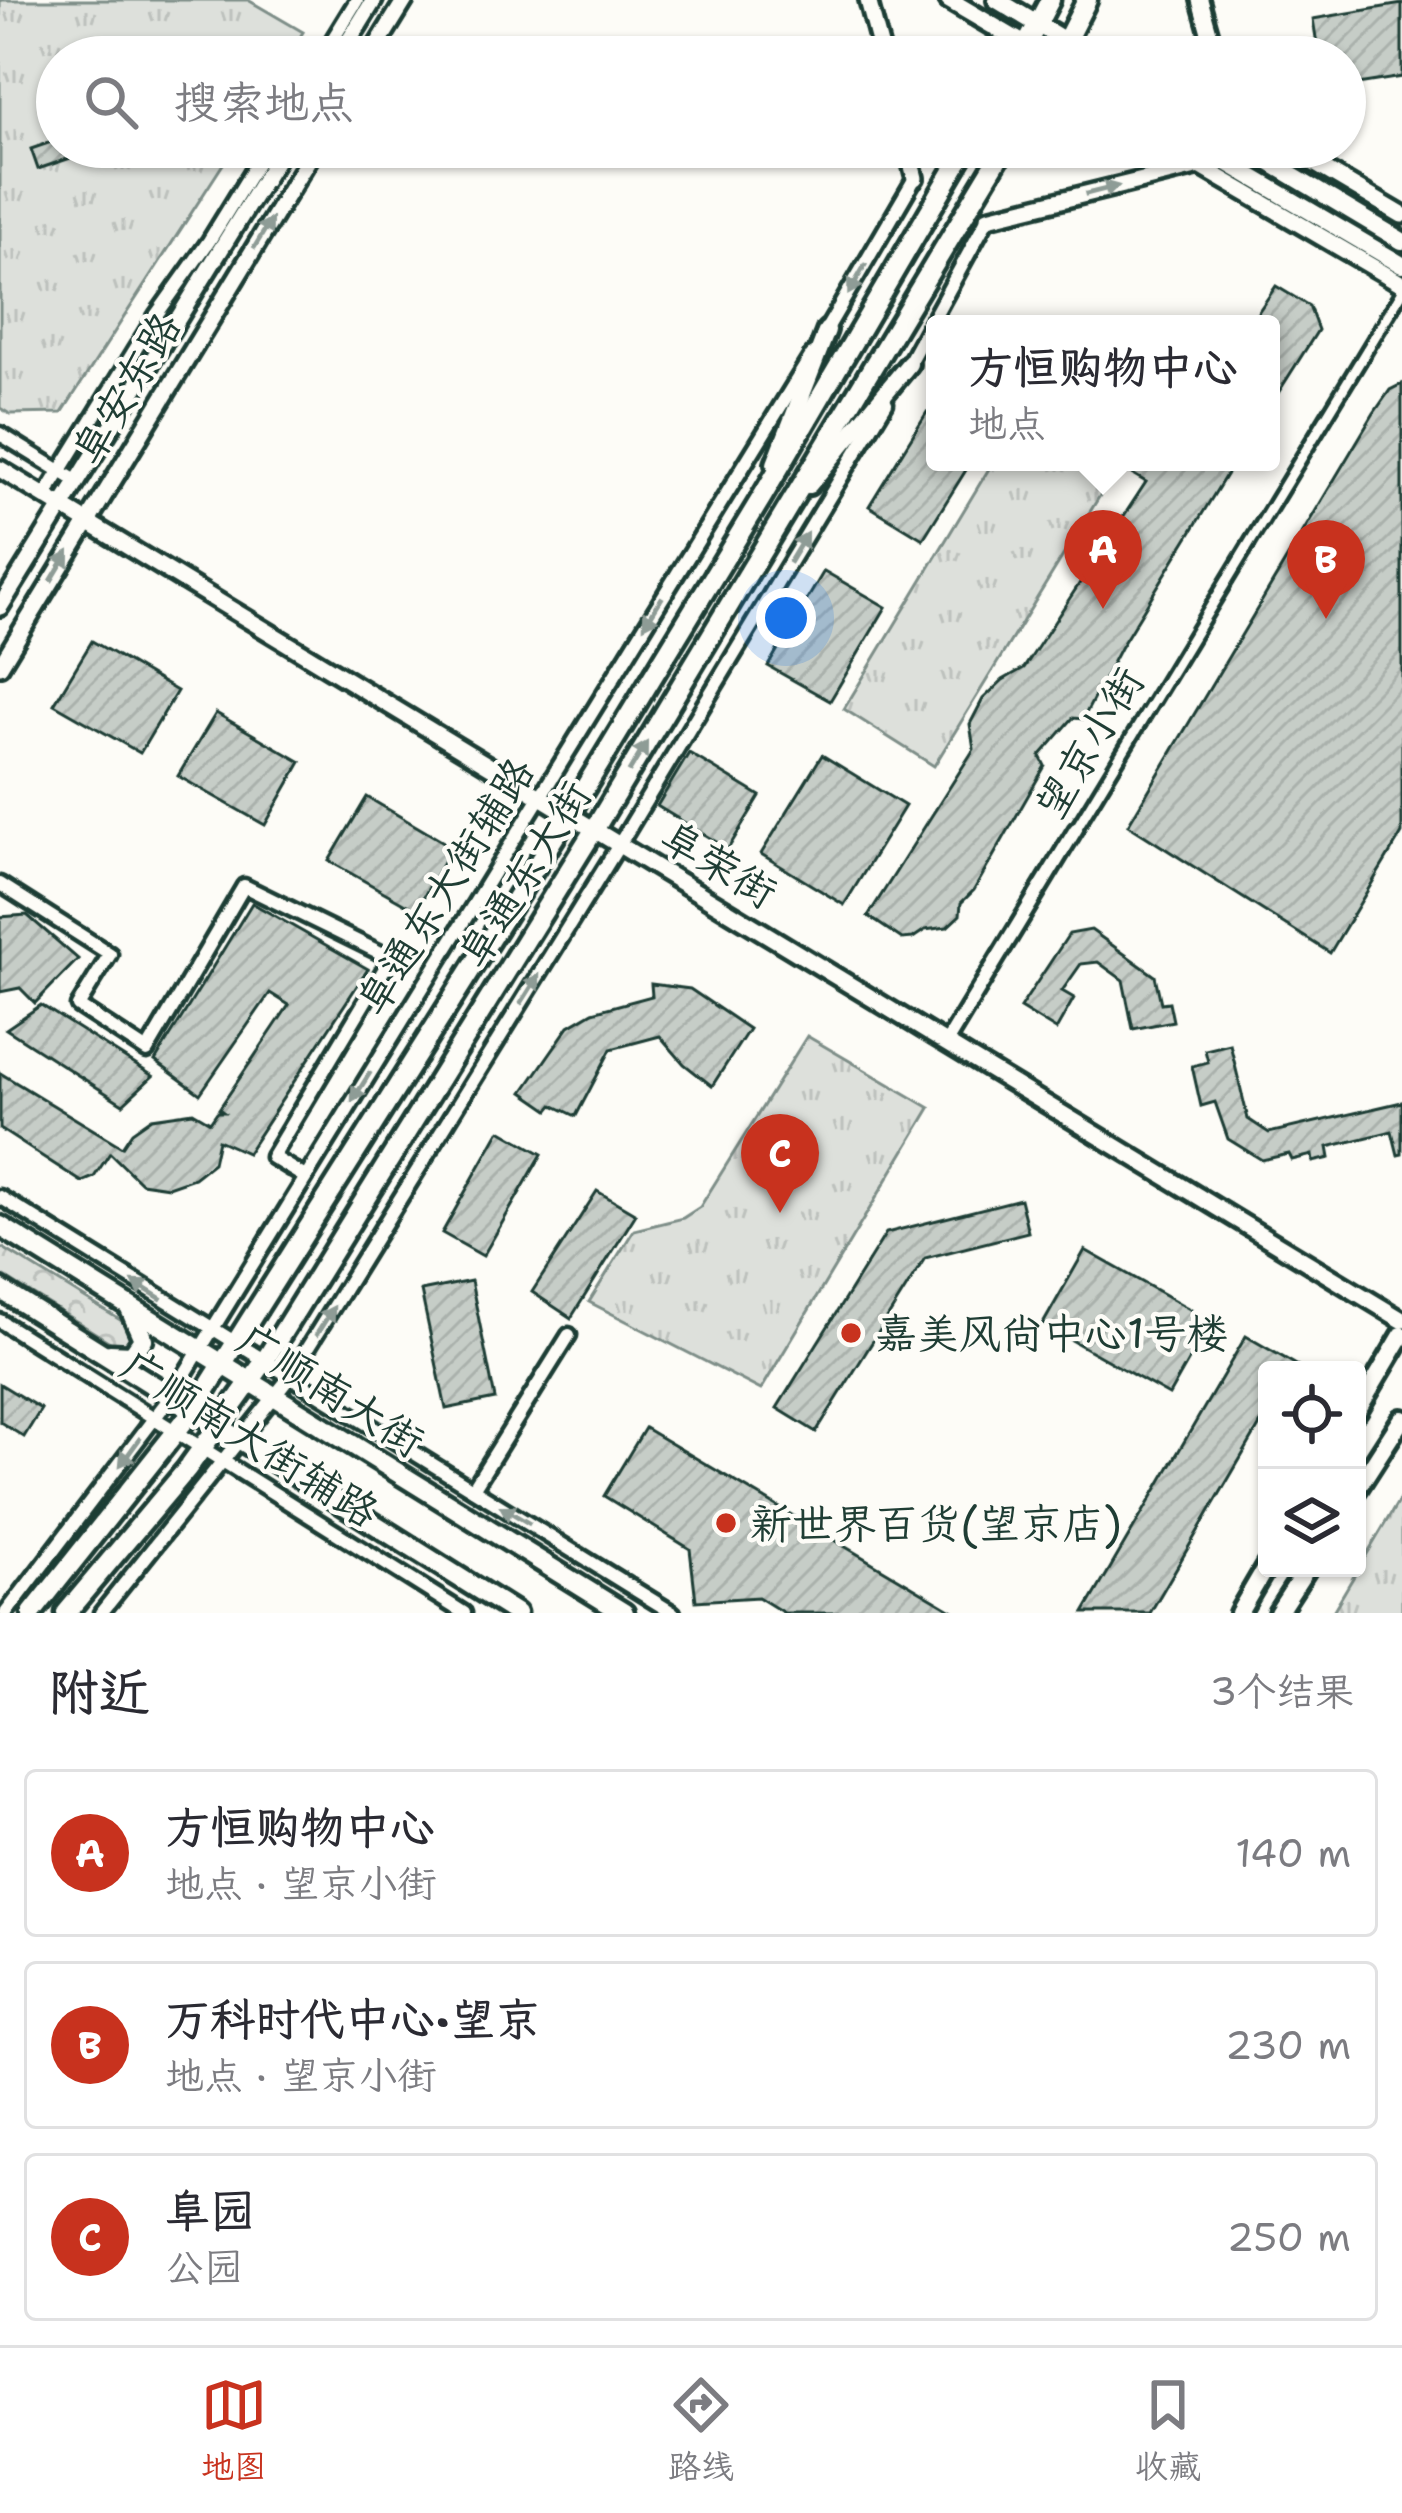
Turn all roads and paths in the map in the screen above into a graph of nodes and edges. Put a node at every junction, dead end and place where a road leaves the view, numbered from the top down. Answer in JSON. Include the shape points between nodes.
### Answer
{"nodes":[{"id":1,"x":357,"y":0,"type":"edge"},
{"id":2,"x":374,"y":0,"type":"edge"},
{"id":3,"x":405,"y":0,"type":"edge"},
{"id":4,"x":868,"y":0,"type":"edge"},
{"id":5,"x":950,"y":0,"type":"edge"},
{"id":6,"x":997,"y":0,"type":"edge"},
{"id":7,"x":1050,"y":0,"type":"edge"},
{"id":8,"x":1087,"y":0,"type":"edge"},
{"id":9,"x":1200,"y":0,"type":"edge"},
{"id":10,"x":1038,"y":25,"type":"junction"},
{"id":11,"x":335,"y":36,"type":"edge"},
{"id":12,"x":352,"y":36,"type":"edge"},
{"id":13,"x":383,"y":36,"type":"edge"},
{"id":14,"x":877,"y":36,"type":"edge"},
{"id":15,"x":1001,"y":36,"type":"edge"},
{"id":16,"x":1032,"y":36,"type":"edge"},
{"id":17,"x":1049,"y":36,"type":"edge"},
{"id":18,"x":1070,"y":36,"type":"edge"},
{"id":19,"x":1210,"y":36,"type":"edge"},
{"id":20,"x":254,"y":168,"type":"edge"},
{"id":21,"x":271,"y":168,"type":"edge"},
{"id":22,"x":303,"y":168,"type":"edge"},
{"id":23,"x":912,"y":168,"type":"edge"},
{"id":24,"x":955,"y":168,"type":"edge"},
{"id":25,"x":991,"y":168,"type":"edge"},
{"id":26,"x":1192,"y":168,"type":"edge"},
{"id":27,"x":1203,"y":168,"type":"edge"},
{"id":28,"x":1237,"y":168,"type":"edge"},
{"id":29,"x":1279,"y":168,"type":"edge"},
{"id":30,"x":1323,"y":168,"type":"edge"},
{"id":31,"x":915,"y":178,"type":"joint"},
{"id":32,"x":1402,"y":215,"type":"edge"},
{"id":33,"x":988,"y":218,"type":"joint"},
{"id":34,"x":1402,"y":241,"type":"edge"},
{"id":35,"x":1402,"y":265,"type":"edge"},
{"id":36,"x":1402,"y":288,"type":"edge"},
{"id":37,"x":936,"y":315,"type":"edge"},
{"id":38,"x":827,"y":330,"type":"junction"},
{"id":39,"x":926,"y":333,"type":"edge"},
{"id":40,"x":909,"y":364,"type":"junction"},
{"id":41,"x":0,"y":434,"type":"edge"},
{"id":42,"x":0,"y":469,"type":"edge"},
{"id":43,"x":60,"y":470,"type":"junction"},
{"id":44,"x":78,"y":482,"type":"junction"},
{"id":45,"x":44,"y":496,"type":"junction"},
{"id":46,"x":762,"y":497,"type":"junction"},
{"id":47,"x":63,"y":507,"type":"junction"},
{"id":48,"x":789,"y":508,"type":"junction"},
{"id":49,"x":86,"y":522,"type":"junction"},
{"id":50,"x":0,"y":607,"type":"edge"},
{"id":51,"x":0,"y":666,"type":"edge"},
{"id":52,"x":539,"y":796,"type":"junction"},
{"id":53,"x":569,"y":814,"type":"junction"},
{"id":54,"x":1076,"y":829,"type":"joint"},
{"id":55,"x":594,"y":830,"type":"junction"},
{"id":56,"x":620,"y":845,"type":"junction"},
{"id":57,"x":0,"y":884,"type":"edge"},
{"id":58,"x":946,"y":1043,"type":"junction"},
{"id":59,"x":305,"y":1177,"type":"junction"},
{"id":60,"x":0,"y":1197,"type":"edge"},
{"id":61,"x":0,"y":1226,"type":"edge"},
{"id":62,"x":0,"y":1289,"type":"edge"},
{"id":63,"x":130,"y":1309,"type":"junction"},
{"id":64,"x":1402,"y":1320,"type":"edge"},
{"id":65,"x":0,"y":1321,"type":"edge"},
{"id":66,"x":211,"y":1330,"type":"junction"},
{"id":67,"x":569,"y":1335,"type":"dead end"},
{"id":68,"x":1402,"y":1335,"type":"edge"},
{"id":69,"x":233,"y":1343,"type":"junction"},
{"id":70,"x":198,"y":1350,"type":"junction"},
{"id":71,"x":106,"y":1354,"type":"junction"},
{"id":72,"x":264,"y":1362,"type":"junction"},
{"id":73,"x":220,"y":1364,"type":"junction"},
{"id":74,"x":290,"y":1378,"type":"junction"},
{"id":75,"x":250,"y":1383,"type":"junction"},
{"id":76,"x":172,"y":1394,"type":"junction"},
{"id":77,"x":1366,"y":1397,"type":"edge"},
{"id":78,"x":273,"y":1398,"type":"junction"},
{"id":79,"x":194,"y":1409,"type":"junction"},
{"id":80,"x":156,"y":1417,"type":"junction"},
{"id":81,"x":1402,"y":1418,"type":"edge"},
{"id":82,"x":220,"y":1425,"type":"junction"},
{"id":83,"x":177,"y":1431,"type":"junction"},
{"id":84,"x":243,"y":1440,"type":"junction"},
{"id":85,"x":203,"y":1447,"type":"junction"},
{"id":86,"x":226,"y":1461,"type":"junction"},
{"id":87,"x":1366,"y":1475,"type":"edge"},
{"id":88,"x":473,"y":1489,"type":"junction"},
{"id":89,"x":1260,"y":1577,"type":"edge"},
{"id":90,"x":1300,"y":1577,"type":"edge"},
{"id":91,"x":6,"y":1613,"type":"edge"},
{"id":92,"x":32,"y":1613,"type":"edge"},
{"id":93,"x":66,"y":1613,"type":"edge"},
{"id":94,"x":100,"y":1613,"type":"edge"},
{"id":95,"x":464,"y":1613,"type":"edge"},
{"id":96,"x":516,"y":1613,"type":"edge"},
{"id":97,"x":624,"y":1613,"type":"edge"},
{"id":98,"x":673,"y":1613,"type":"edge"},
{"id":99,"x":1239,"y":1613,"type":"edge"},
{"id":100,"x":1278,"y":1613,"type":"edge"}],
"edges":[{"from":1,"to":11,"type":"street"},
{"from":2,"to":12,"type":"street"},
{"from":3,"to":13,"type":"street"},
{"from":4,"to":14,"type":"street"},
{"from":5,"to":15,"type":"main road"},
{"from":6,"to":10,"type":"main road"},
{"from":7,"to":10,"type":"main road"},
{"from":8,"to":18,"type":"main road"},
{"from":9,"to":19,"type":"street"},
{"from":10,"to":16,"type":"main road"},
{"from":10,"to":17,"type":"main road"},
{"from":20,"to":43,"type":"street"},
{"from":21,"to":44,"type":"street","name":"阜安东路"},
{"from":49,"to":22,"type":"street","name":"阜安东路","one_way":true},
{"from":23,"to":31,"type":"street"},
{"from":24,"to":46,"type":"main road","name":"阜通东大街"},
{"from":25,"to":48,"type":"main road","name":"阜通东大街"},
{"from":33,"to":26,"type":"street","one_way":true},
{"from":27,"to":36,"type":"street","one_way":true},
{"from":28,"to":35,"type":"main road"},
{"from":29,"to":34,"type":"main road"},
{"from":30,"to":32,"type":"street"},
{"from":31,"to":38,"type":"street","name":"阜通东大街辅路","one_way":true},
{"from":33,"to":37,"type":"street"},
{"from":36,"to":54,"type":"street","name":"望京小街"},
{"from":38,"to":46,"type":"main road"},
{"from":38,"to":52,"type":"street","name":"阜通东大街辅路","one_way":true},
{"from":39,"to":40,"type":"street"},
{"from":40,"to":48,"type":"main road"},
{"from":56,"to":40,"type":"street","one_way":true},
{"from":41,"to":43,"type":"street"},
{"from":42,"to":45,"type":"street","name":"阜荣街"},
{"from":43,"to":44,"type":"street"},
{"from":43,"to":45,"type":"street"},
{"from":44,"to":47,"type":"street","name":"阜安东路"},
{"from":45,"to":47,"type":"street","name":"阜荣街"},
{"from":46,"to":53,"type":"main road","name":"阜通东大街"},
{"from":47,"to":49,"type":"street","name":"阜荣街"},
{"from":47,"to":50,"type":"street","name":"阜安东路"},
{"from":55,"to":48,"type":"main road","name":"阜通东大街","one_way":true},
{"from":51,"to":49,"type":"street","name":"阜安东路","one_way":true},
{"from":49,"to":52,"type":"street","name":"阜荣街"},
{"from":52,"to":53,"type":"street","name":"阜荣街"},
{"from":52,"to":59,"type":"street","name":"阜通东大街辅路","one_way":true},
{"from":53,"to":55,"type":"street","name":"阜荣街"},
{"from":53,"to":69,"type":"main road","name":"阜通东大街"},
{"from":54,"to":58,"type":"street","name":"望京小街"},
{"from":55,"to":56,"type":"street","name":"阜荣街"},
{"from":55,"to":72,"type":"main road","name":"阜通东大街"},
{"from":56,"to":58,"type":"street","name":"阜荣街"},
{"from":74,"to":56,"type":"street","one_way":true},
{"from":57,"to":59,"type":"street","via":[[110,954],[78,1006],[147,1051],[244,886],[391,958],[272,1157]]},
{"from":58,"to":64,"type":"street","name":"阜荣街"},
{"from":59,"to":66,"type":"street","name":"阜通东大街辅路"},
{"from":66,"to":60,"type":"street","name":"广顺南大街辅路","one_way":true},
{"from":61,"to":63,"type":"main road","name":"广顺南大街"},
{"from":62,"to":71,"type":"main road"},
{"from":63,"to":70,"type":"main road","name":"广顺南大街"},
{"from":63,"to":71,"type":"main road","via":[[143,1339],[132,1355]]},
{"from":65,"to":80,"type":"street","name":"广顺南大街辅路"},
{"from":66,"to":69,"type":"street","name":"广顺南大街辅路"},
{"from":66,"to":70,"type":"street","name":"阜通东大街辅路"},
{"from":67,"to":88,"type":"street"},
{"from":68,"to":77,"type":"main road"},
{"from":69,"to":72,"type":"street","name":"广顺南大街辅路"},
{"from":69,"to":73,"type":"main road","name":"阜通东大街"},
{"from":70,"to":73,"type":"main road","name":"广顺南大街"},
{"from":70,"to":76,"type":"street","name":"阜通东大街辅路"},
{"from":71,"to":76,"type":"main road"},
{"from":72,"to":74,"type":"street","name":"广顺南大街辅路"},
{"from":72,"to":75,"type":"main road","name":"阜通东大街"},
{"from":73,"to":75,"type":"main road","name":"广顺南大街"},
{"from":73,"to":79,"type":"main road","name":"阜通东大街"},
{"from":74,"to":78,"type":"street"},
{"from":74,"to":88,"type":"street","name":"广顺南大街辅路"},
{"from":75,"to":78,"type":"main road","name":"广顺南大街"},
{"from":75,"to":82,"type":"main road","name":"阜通东大街"},
{"from":76,"to":79,"type":"main road"},
{"from":76,"to":80,"type":"street","name":"阜通东大街辅路"},
{"from":78,"to":84,"type":"street"},
{"from":78,"to":97,"type":"main road","name":"广顺南大街"},
{"from":79,"to":82,"type":"main road"},
{"from":79,"to":83,"type":"main road","name":"阜通东大街"},
{"from":80,"to":83,"type":"street","name":"广顺南大街辅路"},
{"from":80,"to":91,"type":"street","name":"阜通东大街辅路","one_way":true},
{"from":81,"to":87,"type":"main road"},
{"from":82,"to":84,"type":"main road"},
{"from":82,"to":85,"type":"main road","name":"阜通东大街"},
{"from":83,"to":85,"type":"street","name":"广顺南大街辅路"},
{"from":83,"to":92,"type":"main road","name":"阜通东大街"},
{"from":84,"to":86,"type":"street"},
{"from":84,"to":96,"type":"main road"},
{"from":85,"to":86,"type":"street","name":"广顺南大街辅路"},
{"from":85,"to":93,"type":"main road","name":"阜通东大街"},
{"from":86,"to":94,"type":"street"},
{"from":86,"to":95,"type":"street","name":"广顺南大街辅路"},
{"from":98,"to":88,"type":"street","name":"广顺南大街辅路","one_way":true},
{"from":89,"to":99,"type":"main road"},
{"from":90,"to":100,"type":"main road"}]}
